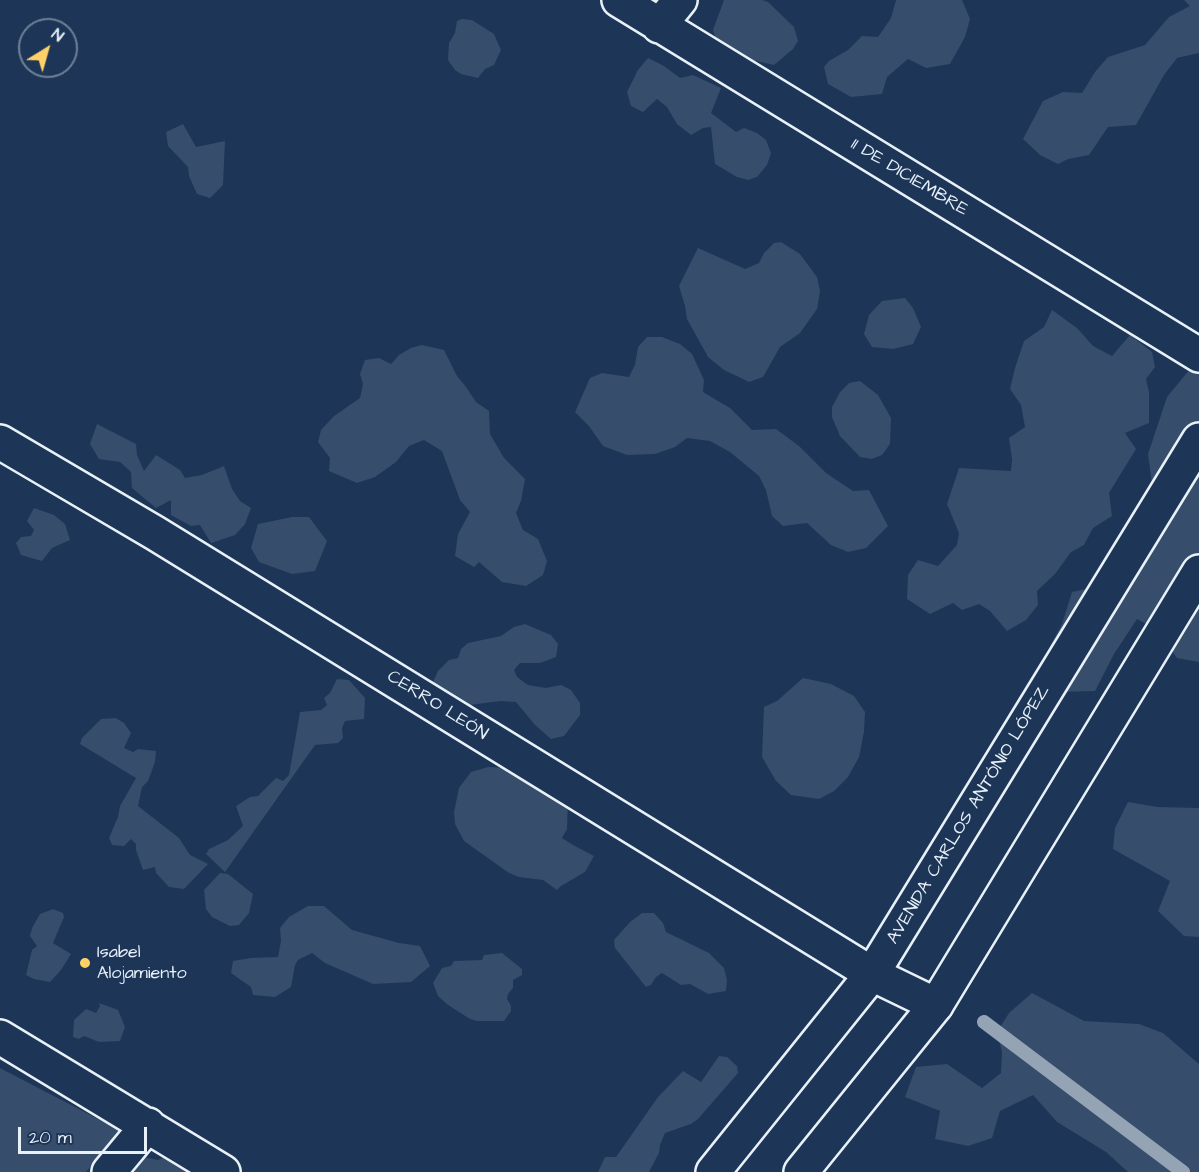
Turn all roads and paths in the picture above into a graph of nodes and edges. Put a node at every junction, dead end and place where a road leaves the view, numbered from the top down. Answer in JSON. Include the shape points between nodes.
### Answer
{"nodes":[{"id":1,"x":619,"y":0,"type":"edge"},
{"id":2,"x":681,"y":0,"type":"edge"},
{"id":3,"x":659,"y":26,"type":"junction"},
{"id":4,"x":1199,"y":355,"type":"edge"},
{"id":5,"x":1199,"y":440,"type":"edge"},
{"id":6,"x":0,"y":442,"type":"edge"},
{"id":7,"x":1199,"y":572,"type":"edge"},
{"id":8,"x":872,"y":974,"type":"junction"},
{"id":9,"x":936,"y":1005,"type":"junction"},
{"id":10,"x":0,"y":1036,"type":"edge"},
{"id":11,"x":148,"y":1125,"type":"junction"},
{"id":12,"x":109,"y":1172,"type":"edge"},
{"id":13,"x":223,"y":1172,"type":"edge"},
{"id":14,"x":713,"y":1172,"type":"edge"},
{"id":15,"x":801,"y":1172,"type":"edge"}],
"edges":[{"from":1,"to":3,"type":"street","name":"11 DE DICIEMBRE"},
{"from":2,"to":3,"type":"street"},
{"from":3,"to":4,"type":"street","name":"11 DE DICIEMBRE"},
{"from":5,"to":8,"type":"street","name":"AVENIDA CARLOS ANTÓNIO LÓPEZ"},
{"from":6,"to":8,"type":"street","name":"CERRO LEÓN","via":[[155,533]]},
{"from":7,"to":9,"type":"street"},
{"from":8,"to":9,"type":"street","name":"CERRO LEÓN"},
{"from":8,"to":14,"type":"street","name":"AVENIDA CARLOS ANTÓNIO LÓPEZ"},
{"from":9,"to":15,"type":"street"},
{"from":10,"to":11,"type":"street"},
{"from":11,"to":12,"type":"street"},
{"from":11,"to":13,"type":"street"}]}
